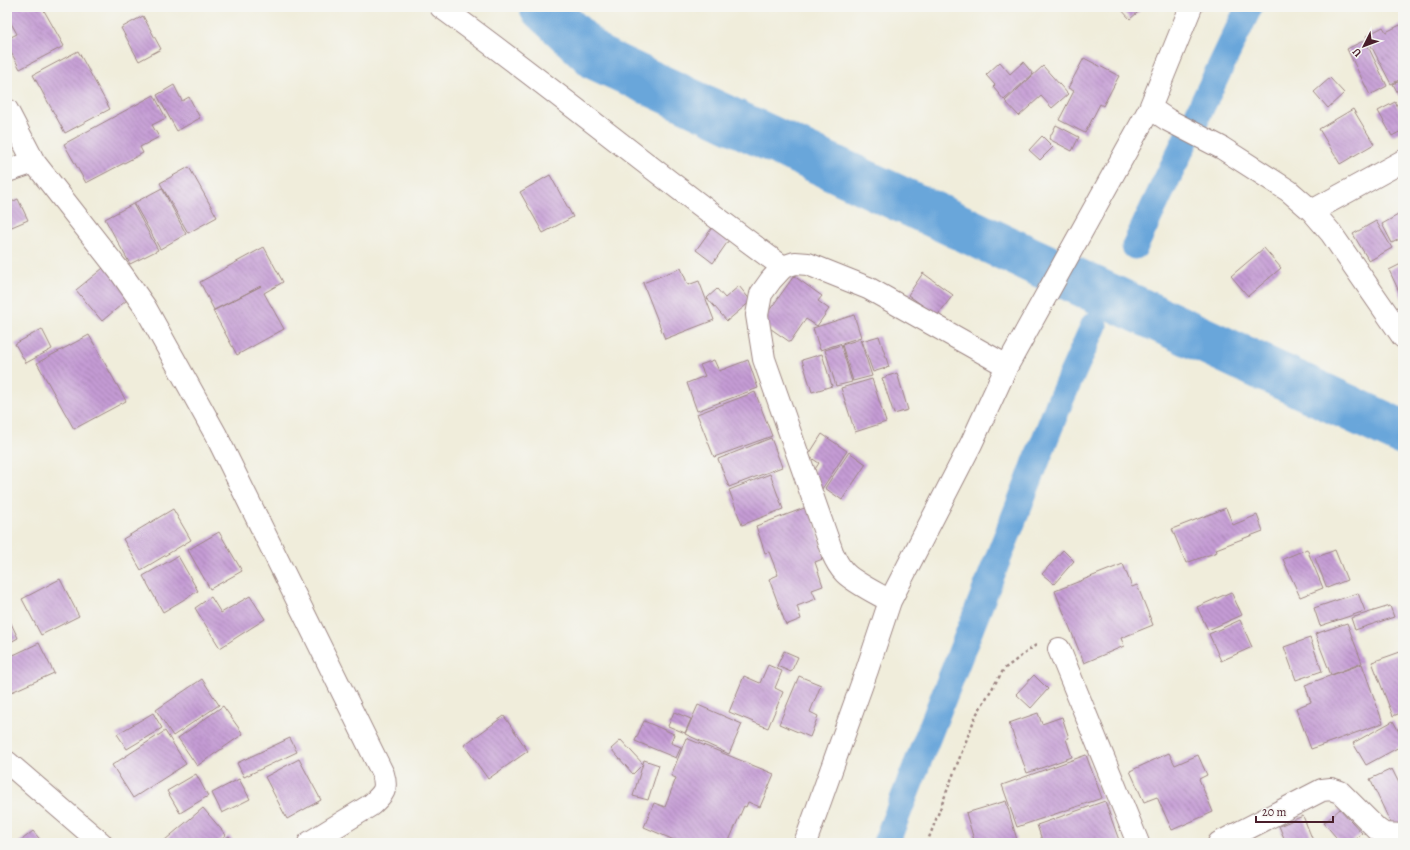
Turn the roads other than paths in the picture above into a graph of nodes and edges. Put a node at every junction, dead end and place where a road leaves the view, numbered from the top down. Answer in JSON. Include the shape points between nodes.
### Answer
{"nodes":[{"id":1,"x":441,"y":7,"type":"edge"},
{"id":2,"x":1191,"y":7,"type":"edge"},
{"id":3,"x":1150,"y":108,"type":"junction"},
{"id":4,"x":7,"y":110,"type":"edge"},
{"id":5,"x":1403,"y":161,"type":"edge"},
{"id":6,"x":34,"y":162,"type":"junction"},
{"id":7,"x":7,"y":172,"type":"edge"},
{"id":8,"x":1312,"y":211,"type":"junction"},
{"id":9,"x":784,"y":267,"type":"junction"},
{"id":10,"x":1403,"y":336,"type":"edge"},
{"id":11,"x":1007,"y":366,"type":"junction"},
{"id":12,"x":881,"y":596,"type":"junction"},
{"id":13,"x":1059,"y":650,"type":"road end"},
{"id":14,"x":7,"y":762,"type":"edge"},
{"id":15,"x":1403,"y":835,"type":"edge"},
{"id":16,"x":101,"y":843,"type":"edge"},
{"id":17,"x":309,"y":843,"type":"edge"},
{"id":18,"x":805,"y":843,"type":"edge"},
{"id":19,"x":1138,"y":843,"type":"edge"},
{"id":20,"x":1219,"y":843,"type":"edge"}],
"edges":[{"from":1,"to":9,"type":"street"},
{"from":2,"to":3,"type":"street"},
{"from":3,"to":8,"type":"street","via":[[1222,148],[1289,191]]},
{"from":3,"to":11,"type":"street"},
{"from":4,"to":6,"type":"street"},
{"from":5,"to":8,"type":"street"},
{"from":6,"to":7,"type":"street"},
{"from":6,"to":17,"type":"street","via":[[146,307],[216,435],[383,774],[386,783],[380,797]]},
{"from":8,"to":10,"type":"street","via":[[1331,233]]},
{"from":9,"to":11,"type":"street","via":[[795,263],[808,264],[868,288]]},
{"from":9,"to":12,"type":"street","via":[[761,294],[757,315],[764,359],[832,552],[845,573]]},
{"from":11,"to":12,"type":"street","via":[[971,444]]},
{"from":12,"to":18,"type":"street","via":[[867,670]]},
{"from":13,"to":19,"type":"street"},
{"from":14,"to":16,"type":"street"},
{"from":15,"to":20,"type":"street","via":[[1384,834],[1340,792],[1331,789],[1322,790]]}]}
